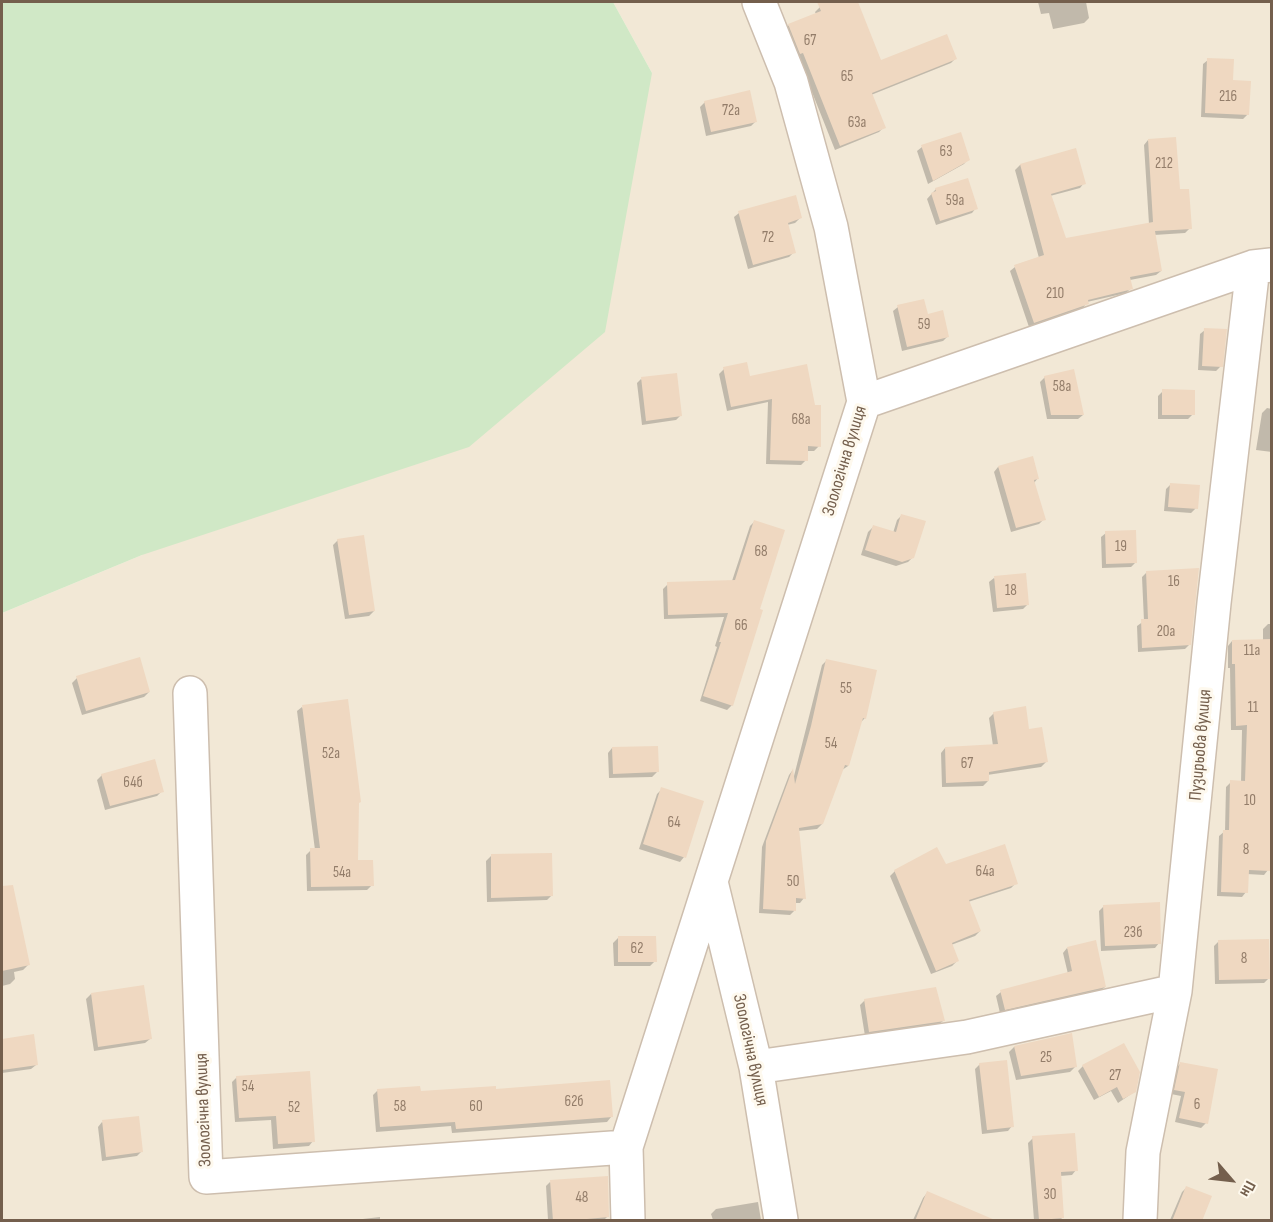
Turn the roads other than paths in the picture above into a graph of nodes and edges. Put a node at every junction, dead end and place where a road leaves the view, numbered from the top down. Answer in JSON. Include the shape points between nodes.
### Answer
{"nodes":[{"id":1,"x":759,"y":2,"type":"edge"},
{"id":2,"x":1262,"y":266,"type":"edge"},
{"id":3,"x":864,"y":402,"type":"junction"},
{"id":4,"x":190,"y":693,"type":"dead end"},
{"id":5,"x":711,"y":881,"type":"junction"},
{"id":6,"x":1175,"y":991,"type":"junction"},
{"id":7,"x":756,"y":1067,"type":"junction"},
{"id":8,"x":626,"y":1147,"type":"junction"},
{"id":9,"x":628,"y":1221,"type":"edge"},
{"id":10,"x":781,"y":1221,"type":"edge"},
{"id":11,"x":1140,"y":1221,"type":"edge"}],
"edges":[{"from":1,"to":3,"type":"street","name":"Зоологічна вулиця","via":[[791,82],[831,227]]},
{"from":2,"to":3,"type":"street"},
{"from":2,"to":6,"type":"street","name":"Пузирьова вулиця","via":[[1215,591]]},
{"from":3,"to":5,"type":"street","name":"Зоологічна вулиця"},
{"from":4,"to":8,"type":"street","name":"Зоологічна вулиця","via":[[206,1177]]},
{"from":5,"to":7,"type":"street","name":"Зоологічна вулиця"},
{"from":5,"to":8,"type":"street","name":"Зоологічна вулиця"},
{"from":6,"to":7,"type":"street","via":[[967,1037]]},
{"from":6,"to":11,"type":"street","name":"Пузирьова вулиця","via":[[1143,1152]]},
{"from":7,"to":10,"type":"street","name":"Зоологічна вулиця"},
{"from":8,"to":9,"type":"street","name":"Зоологічна вулиця"}]}
